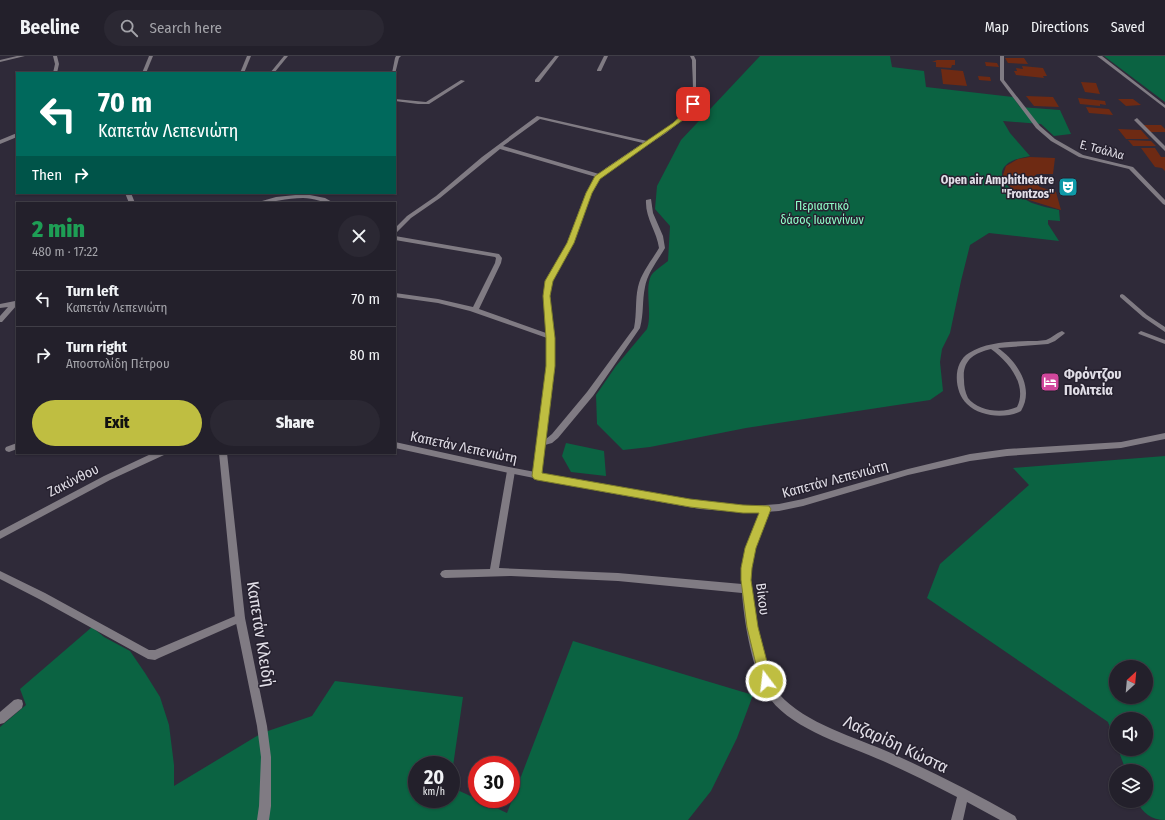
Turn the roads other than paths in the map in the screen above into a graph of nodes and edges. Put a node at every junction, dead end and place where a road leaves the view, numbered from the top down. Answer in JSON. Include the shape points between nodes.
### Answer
{"nodes":[{"id":1,"x":22,"y":56,"type":"edge"},
{"id":2,"x":55,"y":56,"type":"edge"},
{"id":3,"x":151,"y":56,"type":"edge"},
{"id":4,"x":249,"y":56,"type":"edge"},
{"id":5,"x":286,"y":56,"type":"edge"},
{"id":6,"x":399,"y":56,"type":"edge"},
{"id":7,"x":557,"y":56,"type":"edge"},
{"id":8,"x":606,"y":56,"type":"edge"},
{"id":9,"x":692,"y":56,"type":"edge"},
{"id":10,"x":1002,"y":56,"type":"edge"},
{"id":11,"x":1099,"y":56,"type":"edge"},
{"id":12,"x":0,"y":61,"type":"edge"},
{"id":13,"x":599,"y":70,"type":"dead end"},
{"id":14,"x":55,"y":72,"type":"edge"},
{"id":15,"x":144,"y":72,"type":"edge"},
{"id":16,"x":242,"y":72,"type":"edge"},
{"id":17,"x":273,"y":72,"type":"edge"},
{"id":18,"x":394,"y":72,"type":"edge"},
{"id":19,"x":463,"y":81,"type":"dead end"},
{"id":20,"x":537,"y":82,"type":"dead end"},
{"id":21,"x":396,"y":100,"type":"edge"},
{"id":22,"x":1165,"y":107,"type":"edge"},
{"id":23,"x":1137,"y":120,"type":"dead end"},
{"id":24,"x":16,"y":135,"type":"edge"},
{"id":25,"x":0,"y":142,"type":"edge"},
{"id":26,"x":648,"y":143,"type":"junction"},
{"id":27,"x":499,"y":147,"type":"junction"},
{"id":28,"x":1165,"y":149,"type":"edge"},
{"id":29,"x":600,"y":176,"type":"junction"},
{"id":30,"x":649,"y":200,"type":"dead end"},
{"id":31,"x":263,"y":202,"type":"edge"},
{"id":32,"x":329,"y":202,"type":"edge"},
{"id":33,"x":1165,"y":203,"type":"edge"},
{"id":34,"x":396,"y":230,"type":"edge"},
{"id":35,"x":396,"y":238,"type":"edge"},
{"id":36,"x":396,"y":295,"type":"edge"},
{"id":37,"x":1122,"y":296,"type":"dead end"},
{"id":38,"x":16,"y":303,"type":"edge"},
{"id":39,"x":0,"y":306,"type":"edge"},
{"id":40,"x":475,"y":310,"type":"junction"},
{"id":41,"x":0,"y":320,"type":"edge"},
{"id":42,"x":1165,"y":330,"type":"edge"},
{"id":43,"x":1062,"y":333,"type":"dead end"},
{"id":44,"x":1141,"y":333,"type":"dead end"},
{"id":45,"x":550,"y":338,"type":"junction"},
{"id":46,"x":1165,"y":342,"type":"edge"},
{"id":47,"x":992,"y":347,"type":"junction"},
{"id":48,"x":1165,"y":436,"type":"edge"},
{"id":49,"x":540,"y":443,"type":"junction"},
{"id":50,"x":396,"y":445,"type":"edge"},
{"id":51,"x":16,"y":446,"type":"edge"},
{"id":52,"x":9,"y":449,"type":"dead end"},
{"id":53,"x":159,"y":454,"type":"edge"},
{"id":54,"x":223,"y":454,"type":"edge"},
{"id":55,"x":511,"y":471,"type":"junction"},
{"id":56,"x":537,"y":476,"type":"junction"},
{"id":57,"x":766,"y":509,"type":"junction"},
{"id":58,"x":0,"y":535,"type":"edge"},
{"id":59,"x":494,"y":572,"type":"junction"},
{"id":60,"x":445,"y":574,"type":"dead end"},
{"id":61,"x":0,"y":575,"type":"edge"},
{"id":62,"x":747,"y":589,"type":"junction"},
{"id":63,"x":240,"y":618,"type":"junction"},
{"id":64,"x":772,"y":693,"type":"joint"},
{"id":65,"x":18,"y":704,"type":"dead end"},
{"id":66,"x":0,"y":720,"type":"edge"},
{"id":67,"x":963,"y":794,"type":"junction"},
{"id":68,"x":263,"y":820,"type":"edge"},
{"id":69,"x":957,"y":820,"type":"edge"},
{"id":70,"x":1011,"y":820,"type":"edge"}],
"edges":[{"from":1,"to":12,"type":"street"},
{"from":2,"to":14,"type":"street"},
{"from":3,"to":15,"type":"street"},
{"from":4,"to":16,"type":"street"},
{"from":5,"to":17,"type":"street"},
{"from":6,"to":18,"type":"street"},
{"from":7,"to":20,"type":"street"},
{"from":8,"to":13,"type":"street"},
{"from":9,"to":26,"type":"street","via":[[692,108]]},
{"from":10,"to":33,"type":"street","name":"Ε. Τσάλλα","via":[[1002,80],[1041,130],[1081,156],[1131,168]]},
{"from":11,"to":22,"type":"street"},
{"from":19,"to":21,"type":"street","via":[[427,103]]},
{"from":23,"to":28,"type":"street"},
{"from":24,"to":25,"type":"street"},
{"from":26,"to":27,"type":"street","via":[[539,117]]},
{"from":26,"to":29,"type":"street"},
{"from":27,"to":29,"type":"street"},
{"from":27,"to":34,"type":"street"},
{"from":29,"to":45,"type":"street","via":[[591,188],[570,243],[548,284],[546,296]]},
{"from":30,"to":49,"type":"street","via":[[648,209],[662,248],[643,281],[637,328],[556,436]]},
{"from":31,"to":32,"type":"street","via":[[290,196],[321,198]]},
{"from":35,"to":40,"type":"street","via":[[497,255],[498,263]]},
{"from":36,"to":40,"type":"street","via":[[438,301]]},
{"from":37,"to":42,"type":"lane"},
{"from":38,"to":39,"type":"street"},
{"from":38,"to":41,"type":"street"},
{"from":40,"to":45,"type":"street"},
{"from":43,"to":47,"type":"lane","via":[[1047,342]]},
{"from":44,"to":46,"type":"lane"},
{"from":45,"to":49,"type":"street","via":[[550,374]]},
{"from":47,"to":47,"type":"lane","via":[[974,352],[963,363],[960,372],[962,391],[978,409],[992,413],[1011,412],[1019,409],[1023,400],[1019,376],[1011,362]]},
{"from":48,"to":57,"type":"street","name":"Καπετάν Λεπενιώτη","via":[[1131,443],[966,458],[798,504]]},
{"from":49,"to":56,"type":"street"},
{"from":50,"to":55,"type":"street","name":"Καπετάν Λεπενιώτη"},
{"from":51,"to":52,"type":"lane"},
{"from":53,"to":58,"type":"street","name":"Ζακύνθου","via":[[76,494]]},
{"from":54,"to":63,"type":"street","name":"Καπετάν Κλειδή"},
{"from":55,"to":56,"type":"street","name":"Καπετάν Λεπενιώτη"},
{"from":55,"to":59,"type":"street"},
{"from":56,"to":57,"type":"street","name":"Καπετάν Λεπενιώτη","via":[[690,503]]},
{"from":57,"to":62,"type":"street","name":"Βίκου","via":[[749,553],[746,568]]},
{"from":59,"to":60,"type":"street"},
{"from":59,"to":62,"type":"street","via":[[618,577]]},
{"from":61,"to":63,"type":"street","via":[[148,654],[154,655]]},
{"from":62,"to":64,"type":"street","name":"Βίκου","via":[[757,648]]},
{"from":63,"to":68,"type":"street","name":"Καπετάν Κλειδή","via":[[266,756]]},
{"from":64,"to":67,"type":"street","name":"Λαζαρίδη Κώστα","via":[[784,706],[812,723]]},
{"from":65,"to":66,"type":"street"},
{"from":67,"to":69,"type":"street"},
{"from":67,"to":70,"type":"street","name":"Λαζαρίδη Κώστα"}]}
